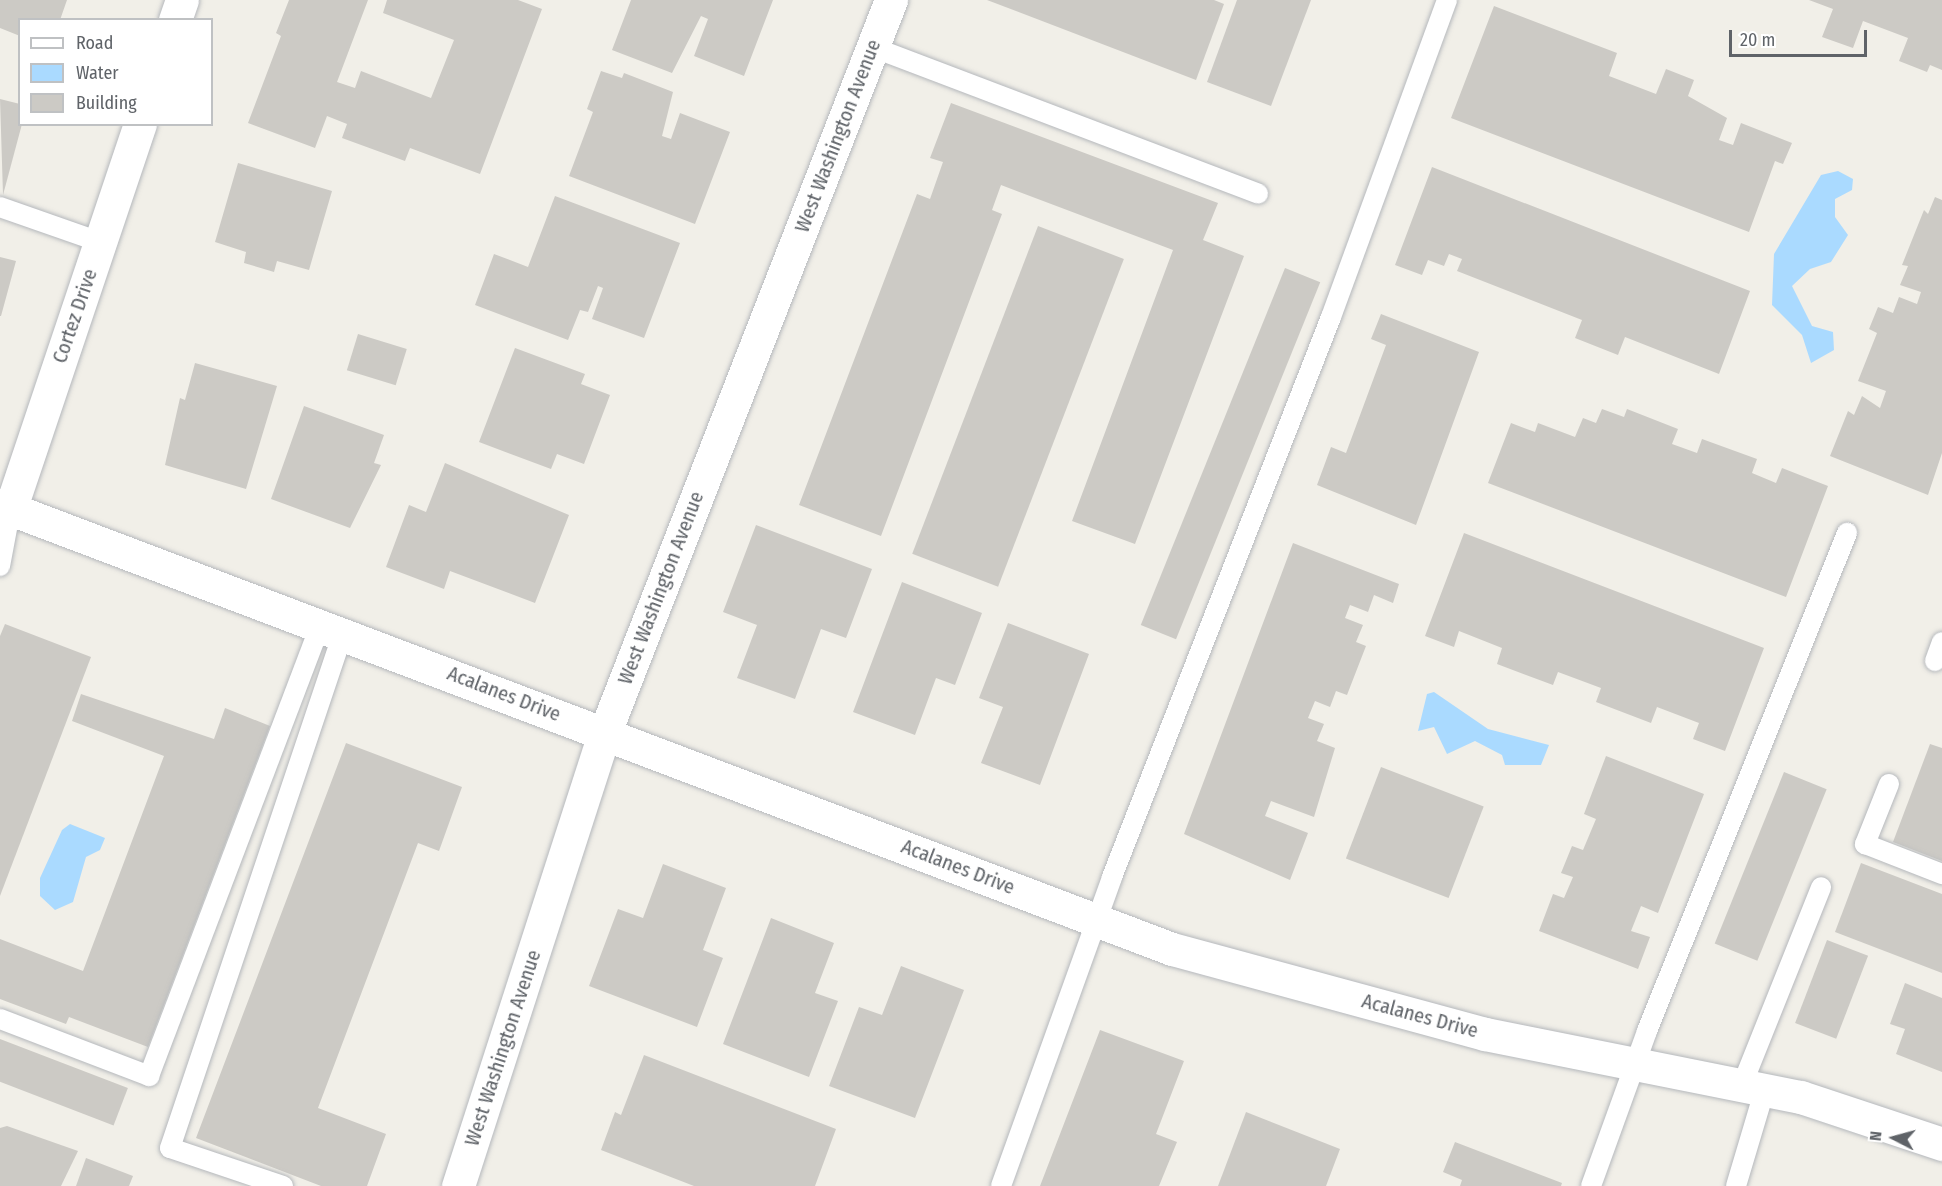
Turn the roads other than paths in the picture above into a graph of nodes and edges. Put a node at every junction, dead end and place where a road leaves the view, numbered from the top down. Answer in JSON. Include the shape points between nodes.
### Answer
{"nodes":[{"id":1,"x":182,"y":0,"type":"edge"},
{"id":2,"x":891,"y":0,"type":"edge"},
{"id":3,"x":1447,"y":0,"type":"edge"},
{"id":4,"x":176,"y":18,"type":"edge"},
{"id":5,"x":872,"y":47,"type":"junction"},
{"id":6,"x":139,"y":126,"type":"edge"},
{"id":7,"x":1258,"y":194,"type":"dead end"},
{"id":8,"x":0,"y":207,"type":"edge"},
{"id":9,"x":100,"y":242,"type":"junction"},
{"id":10,"x":5,"y":506,"type":"edge"},
{"id":11,"x":1846,"y":532,"type":"dead end"},
{"id":12,"x":0,"y":566,"type":"edge"},
{"id":13,"x":332,"y":629,"type":"junction"},
{"id":14,"x":1942,"y":642,"type":"edge"},
{"id":15,"x":1935,"y":661,"type":"dead end"},
{"id":16,"x":605,"y":732,"type":"junction"},
{"id":17,"x":1889,"y":784,"type":"dead end"},
{"id":18,"x":1942,"y":874,"type":"edge"},
{"id":19,"x":1821,"y":887,"type":"dead end"},
{"id":20,"x":1097,"y":920,"type":"junction"},
{"id":21,"x":0,"y":1019,"type":"edge"},
{"id":22,"x":1635,"y":1064,"type":"junction"},
{"id":23,"x":1754,"y":1087,"type":"junction"},
{"id":24,"x":1942,"y":1144,"type":"edge"},
{"id":25,"x":283,"y":1186,"type":"edge"},
{"id":26,"x":458,"y":1186,"type":"edge"},
{"id":27,"x":1001,"y":1186,"type":"edge"},
{"id":28,"x":1591,"y":1186,"type":"edge"},
{"id":29,"x":1736,"y":1186,"type":"edge"}],
"edges":[{"from":1,"to":4,"type":"street"},
{"from":2,"to":5,"type":"street","name":"West Washington Avenue"},
{"from":3,"to":20,"type":"lane","via":[[1331,317]]},
{"from":5,"to":7,"type":"lane"},
{"from":5,"to":16,"type":"street","name":"West Washington Avenue"},
{"from":6,"to":9,"type":"street","name":"Cortez Drive"},
{"from":8,"to":9,"type":"lane"},
{"from":9,"to":10,"type":"street","name":"Cortez Drive"},
{"from":10,"to":12,"type":"lane"},
{"from":10,"to":13,"type":"street","name":"Acalanes Drive"},
{"from":11,"to":22,"type":"lane"},
{"from":13,"to":16,"type":"street","name":"Acalanes Drive"},
{"from":13,"to":21,"type":"lane","via":[[272,757],[149,1076]]},
{"from":13,"to":25,"type":"lane","via":[[170,1148]]},
{"from":14,"to":15,"type":"lane"},
{"from":16,"to":20,"type":"street","name":"Acalanes Drive"},
{"from":16,"to":26,"type":"street","name":"West Washington Avenue"},
{"from":17,"to":18,"type":"lane","via":[[1865,844]]},
{"from":19,"to":23,"type":"lane"},
{"from":20,"to":22,"type":"street","name":"Acalanes Drive","via":[[1172,949],[1485,1034]]},
{"from":20,"to":27,"type":"lane"},
{"from":22,"to":23,"type":"street","name":"Acalanes Drive"},
{"from":22,"to":28,"type":"lane"},
{"from":23,"to":24,"type":"street","name":"Acalanes Drive"},
{"from":23,"to":29,"type":"lane"}]}
